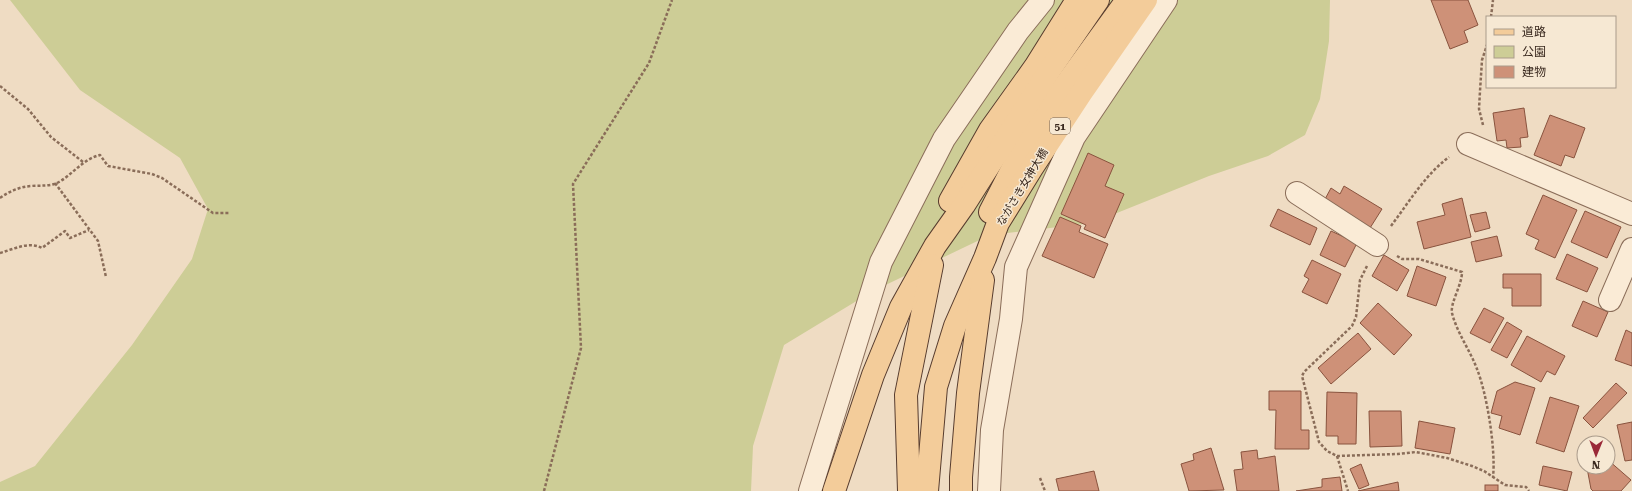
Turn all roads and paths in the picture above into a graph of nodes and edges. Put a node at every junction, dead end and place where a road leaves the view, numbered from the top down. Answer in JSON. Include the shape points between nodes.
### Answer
{"nodes":[{"id":1,"x":672,"y":0,"type":"edge"},
{"id":2,"x":1043,"y":0,"type":"edge"},
{"id":3,"x":1077,"y":0,"type":"edge"},
{"id":4,"x":1098,"y":0,"type":"edge"},
{"id":5,"x":1127,"y":0,"type":"edge"},
{"id":6,"x":1146,"y":0,"type":"edge"},
{"id":7,"x":1166,"y":0,"type":"edge"},
{"id":8,"x":1493,"y":0,"type":"edge"},
{"id":9,"x":1491,"y":16,"type":"edge"},
{"id":10,"x":1486,"y":48,"type":"edge"},
{"id":11,"x":0,"y":86,"type":"edge"},
{"id":12,"x":1468,"y":144,"type":"junction"},
{"id":13,"x":83,"y":162,"type":"junction"},
{"id":14,"x":55,"y":184,"type":"junction"},
{"id":15,"x":1298,"y":193,"type":"dead end"},
{"id":16,"x":0,"y":198,"type":"edge"},
{"id":17,"x":230,"y":213,"type":"dead end"},
{"id":18,"x":1632,"y":214,"type":"edge"},
{"id":19,"x":89,"y":230,"type":"junction"},
{"id":20,"x":1377,"y":245,"type":"junction"},
{"id":21,"x":935,"y":246,"type":"junction"},
{"id":22,"x":1632,"y":249,"type":"edge"},
{"id":23,"x":0,"y":253,"type":"edge"},
{"id":24,"x":985,"y":258,"type":"junction"},
{"id":25,"x":106,"y":277,"type":"dead end"},
{"id":26,"x":1610,"y":300,"type":"dead end"},
{"id":27,"x":1337,"y":456,"type":"junction"},
{"id":28,"x":1492,"y":477,"type":"junction"},
{"id":29,"x":1040,"y":478,"type":"dead end"},
{"id":30,"x":544,"y":491,"type":"edge"},
{"id":31,"x":810,"y":491,"type":"edge"},
{"id":32,"x":834,"y":491,"type":"edge"},
{"id":33,"x":909,"y":491,"type":"edge"},
{"id":34,"x":927,"y":491,"type":"edge"},
{"id":35,"x":961,"y":491,"type":"edge"},
{"id":36,"x":989,"y":491,"type":"edge"},
{"id":37,"x":1045,"y":491,"type":"edge"},
{"id":38,"x":1348,"y":491,"type":"edge"},
{"id":39,"x":1529,"y":491,"type":"edge"}],
"edges":[{"from":1,"to":30,"type":"path","via":[[649,62],[573,184],[581,348]]},
{"from":2,"to":31,"type":"street","via":[[1018,31],[944,139],[882,262]]},
{"from":3,"to":21,"type":"main road","via":[[1035,67],[990,130],[949,202]]},
{"from":4,"to":21,"type":"main road"},
{"from":5,"to":24,"type":"main road","name":"ながさき女神大橋","number":"51","via":[[1023,148],[988,214]]},
{"from":6,"to":24,"type":"main road","name":"ながさき女神大橋","number":"51","via":[[1032,168],[998,223]]},
{"from":7,"to":36,"type":"street","via":[[1074,137],[1016,267],[1011,319],[992,430]]},
{"from":8,"to":9,"type":"path"},
{"from":10,"to":12,"type":"path","via":[[1482,60],[1479,109],[1483,130]]},
{"from":11,"to":13,"type":"path","via":[[28,109],[51,137]]},
{"from":12,"to":18,"type":"street"},
{"from":12,"to":20,"type":"path","via":[[1426,178]]},
{"from":13,"to":14,"type":"path"},
{"from":13,"to":17,"type":"path","via":[[100,155],[108,166],[162,178],[213,213]]},
{"from":14,"to":16,"type":"path","via":[[21,187]]},
{"from":14,"to":19,"type":"path"},
{"from":15,"to":20,"type":"street"},
{"from":19,"to":23,"type":"path","via":[[70,238],[65,231],[42,248],[30,245]]},
{"from":19,"to":25,"type":"path","via":[[98,241]]},
{"from":20,"to":27,"type":"path","via":[[1360,280],[1356,317],[1352,326],[1302,376],[1320,442],[1327,451]]},
{"from":20,"to":28,"type":"path","via":[[1402,259],[1419,259],[1462,272],[1452,313],[1477,369],[1485,397],[1492,441]]},
{"from":21,"to":32,"type":"main road","via":[[900,307],[873,375]]},
{"from":21,"to":33,"type":"main road","via":[[906,395]]},
{"from":22,"to":26,"type":"street"},
{"from":24,"to":34,"type":"main road","name":"ながさき女神大橋","number":"51","via":[[955,326],[936,387]]},
{"from":24,"to":35,"type":"main road","number":"51","via":[[968,393]]},
{"from":27,"to":28,"type":"path","via":[[1416,452],[1447,458],[1484,471]]},
{"from":27,"to":38,"type":"path"},
{"from":28,"to":39,"type":"path","via":[[1505,485],[1526,487]]},
{"from":29,"to":37,"type":"path"}]}
